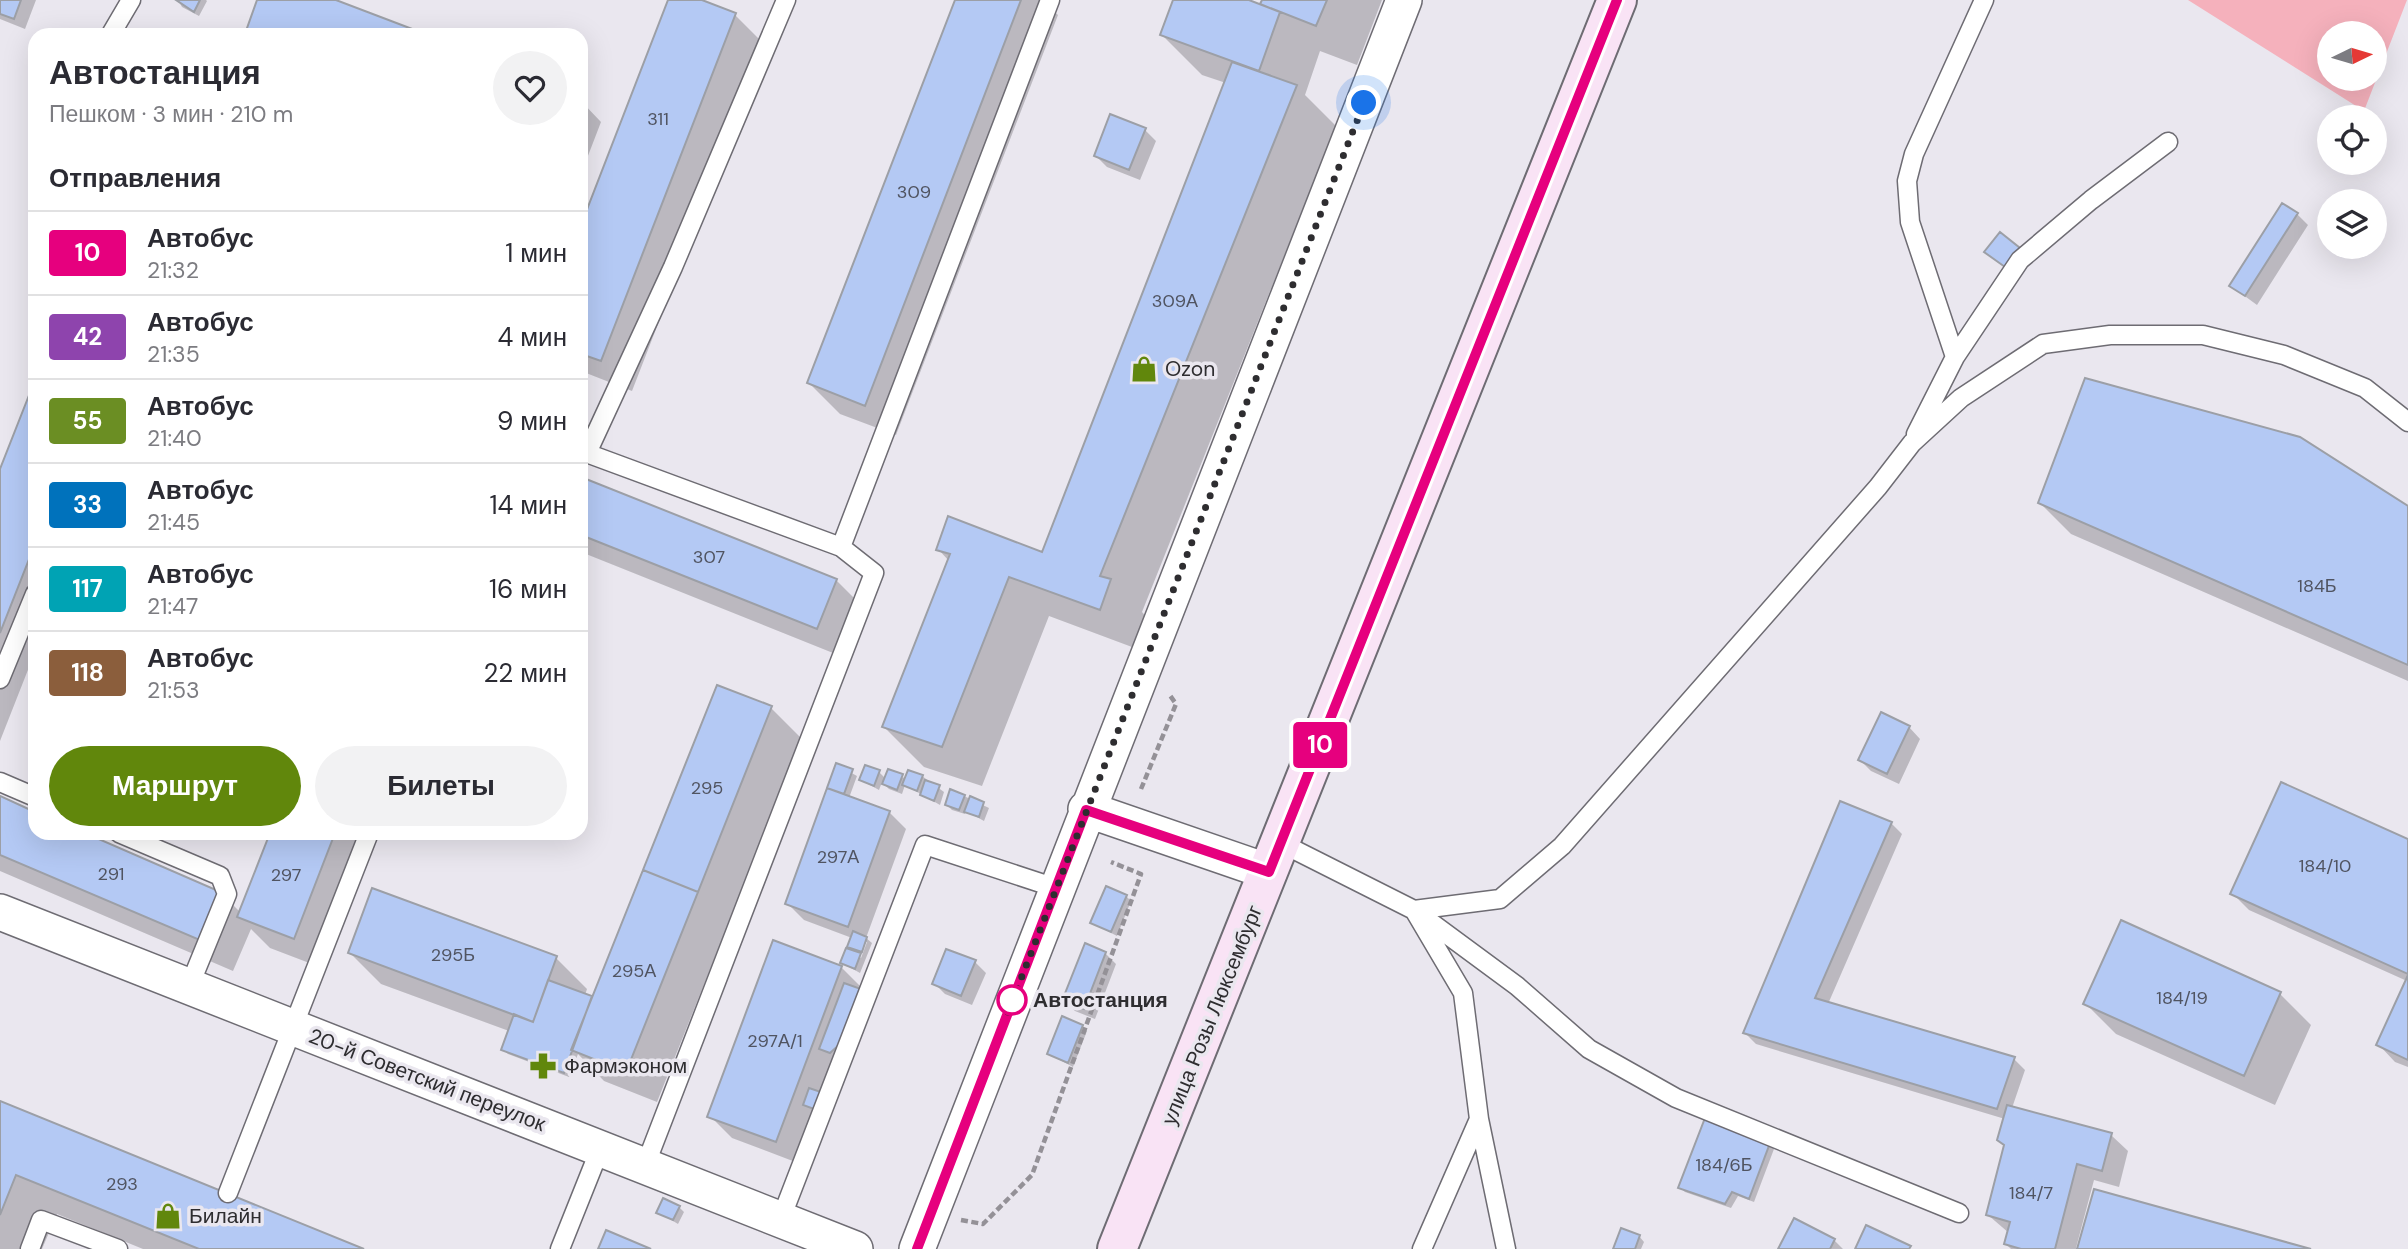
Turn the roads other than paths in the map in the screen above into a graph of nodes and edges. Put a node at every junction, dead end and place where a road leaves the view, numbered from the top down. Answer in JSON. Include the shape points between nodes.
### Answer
{"nodes":[{"id":1,"x":131,"y":0,"type":"edge"},
{"id":2,"x":786,"y":0,"type":"edge"},
{"id":3,"x":1050,"y":0,"type":"edge"},
{"id":4,"x":1404,"y":0,"type":"edge"},
{"id":5,"x":1617,"y":0,"type":"edge"},
{"id":6,"x":1984,"y":0,"type":"edge"},
{"id":7,"x":115,"y":28,"type":"edge"},
{"id":8,"x":2168,"y":142,"type":"dead end"},
{"id":9,"x":1955,"y":357,"type":"junction"},
{"id":10,"x":2408,"y":422,"type":"edge"},
{"id":11,"x":1912,"y":443,"type":"junction"},
{"id":12,"x":588,"y":444,"type":"edge"},
{"id":13,"x":588,"y":453,"type":"edge"},
{"id":14,"x":841,"y":547,"type":"junction"},
{"id":15,"x":28,"y":611,"type":"edge"},
{"id":16,"x":0,"y":679,"type":"edge"},
{"id":17,"x":0,"y":782,"type":"edge"},
{"id":18,"x":28,"y":794,"type":"edge"},
{"id":19,"x":1086,"y":810,"type":"junction"},
{"id":20,"x":135,"y":840,"type":"edge"},
{"id":21,"x":366,"y":840,"type":"edge"},
{"id":22,"x":1275,"y":858,"type":"junction"},
{"id":23,"x":1056,"y":888,"type":"junction"},
{"id":24,"x":1415,"y":910,"type":"junction"},
{"id":25,"x":0,"y":912,"type":"edge"},
{"id":26,"x":189,"y":987,"type":"junction"},
{"id":27,"x":292,"y":1027,"type":"junction"},
{"id":28,"x":1479,"y":1119,"type":"junction"},
{"id":29,"x":600,"y":1149,"type":"junction"},
{"id":30,"x":645,"y":1166,"type":"junction"},
{"id":31,"x":228,"y":1194,"type":"dead end"},
{"id":32,"x":1959,"y":1213,"type":"dead end"},
{"id":33,"x":780,"y":1221,"type":"junction"},
{"id":34,"x":30,"y":1249,"type":"edge"},
{"id":35,"x":117,"y":1249,"type":"edge"},
{"id":36,"x":560,"y":1249,"type":"edge"},
{"id":37,"x":855,"y":1249,"type":"edge"},
{"id":38,"x":917,"y":1249,"type":"edge"},
{"id":39,"x":1117,"y":1249,"type":"edge"},
{"id":40,"x":1422,"y":1249,"type":"edge"},
{"id":41,"x":1506,"y":1249,"type":"edge"}],
"edges":[{"from":1,"to":7,"type":"lane"},
{"from":2,"to":12,"type":"lane","via":[[673,267]]},
{"from":3,"to":14,"type":"lane"},
{"from":4,"to":19,"type":"street"},
{"from":5,"to":22,"type":"main road","name":"улица Розы Люксембург"},
{"from":6,"to":9,"type":"lane","via":[[1914,154],[1907,180],[1910,222]]},
{"from":8,"to":9,"type":"lane","via":[[2020,260]]},
{"from":9,"to":11,"type":"lane"},
{"from":10,"to":11,"type":"lane","via":[[2365,388],[2284,355],[2203,335],[2110,335],[2043,344],[1961,398]]},
{"from":11,"to":24,"type":"lane","via":[[1562,846],[1500,899]]},
{"from":13,"to":14,"type":"lane"},
{"from":14,"to":30,"type":"lane","via":[[874,573]]},
{"from":15,"to":16,"type":"lane"},
{"from":17,"to":18,"type":"lane"},
{"from":19,"to":22,"type":"street"},
{"from":19,"to":23,"type":"street"},
{"from":20,"to":26,"type":"lane","via":[[220,876],[227,894]]},
{"from":21,"to":27,"type":"lane"},
{"from":22,"to":24,"type":"lane"},
{"from":22,"to":39,"type":"main road","name":"улица Розы Люксембург"},
{"from":23,"to":33,"type":"lane","via":[[925,845]]},
{"from":23,"to":38,"type":"street"},
{"from":24,"to":28,"type":"lane","via":[[1463,993]]},
{"from":24,"to":32,"type":"lane","via":[[1517,986],[1590,1049],[1676,1098]]},
{"from":25,"to":26,"type":"street","name":"20-й Советский переулок"},
{"from":26,"to":27,"type":"street","name":"20-й Советский переулок"},
{"from":27,"to":29,"type":"street","name":"20-й Советский переулок"},
{"from":27,"to":31,"type":"lane"},
{"from":28,"to":40,"type":"lane"},
{"from":28,"to":41,"type":"lane"},
{"from":29,"to":30,"type":"street","name":"20-й Советский переулок"},
{"from":29,"to":36,"type":"lane"},
{"from":30,"to":33,"type":"street","name":"20-й Советский переулок"},
{"from":33,"to":37,"type":"street","name":"20-й Советский переулок"},
{"from":34,"to":35,"type":"lane","via":[[41,1220]]}]}
